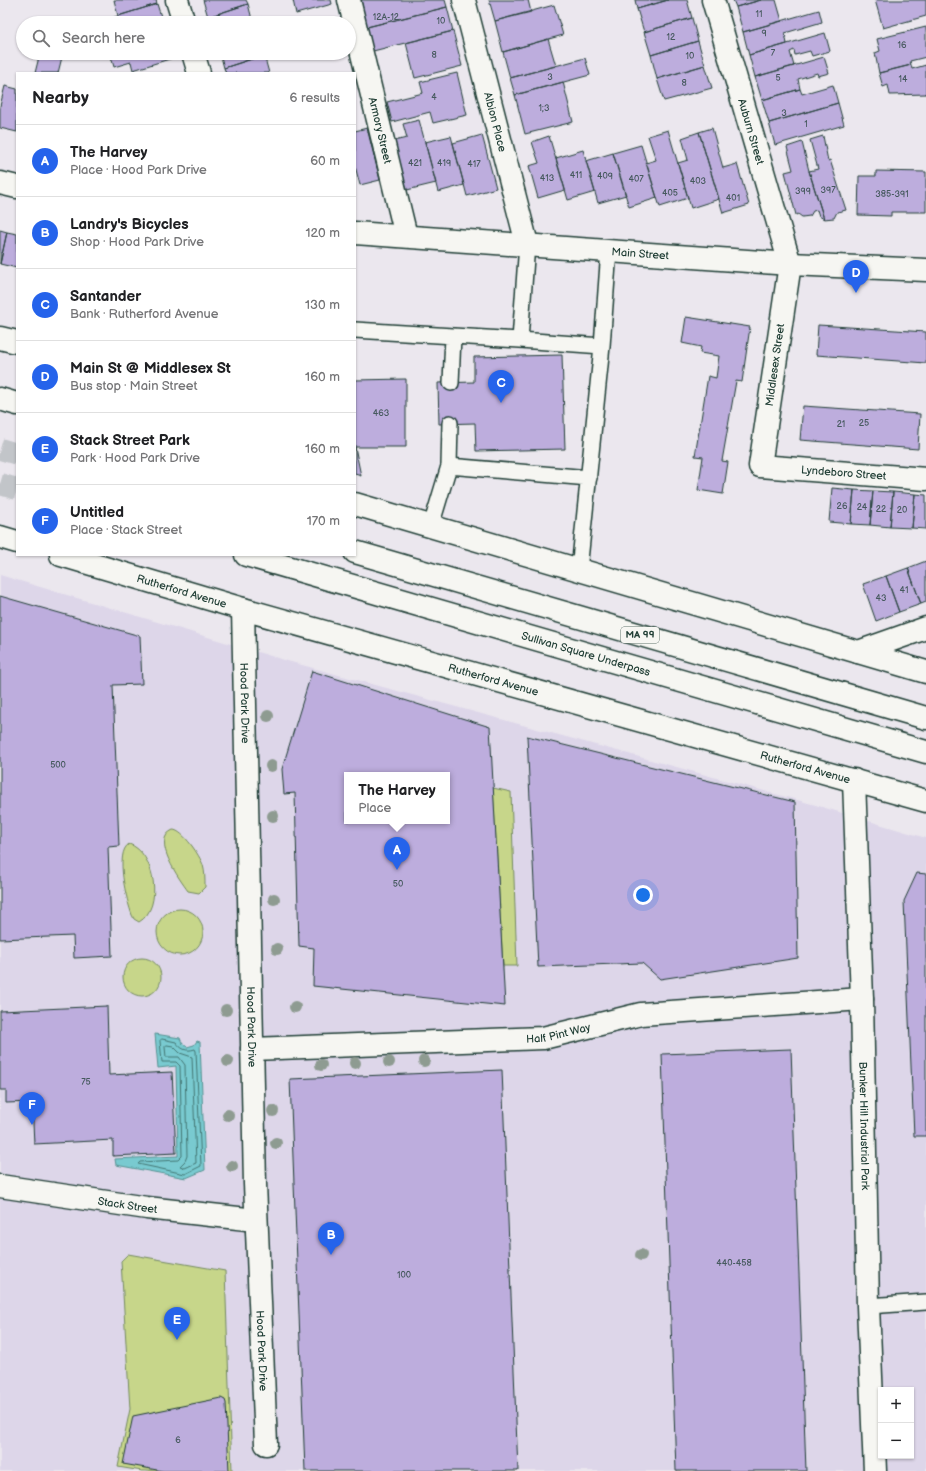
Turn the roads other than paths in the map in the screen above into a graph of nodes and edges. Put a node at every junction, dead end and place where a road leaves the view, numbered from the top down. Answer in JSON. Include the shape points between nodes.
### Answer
{"nodes":[{"id":1,"x":177,"y":0,"type":"edge"},
{"id":2,"x":349,"y":0,"type":"edge"},
{"id":3,"x":464,"y":0,"type":"edge"},
{"id":4,"x":712,"y":0,"type":"edge"},
{"id":5,"x":182,"y":16,"type":"edge"},
{"id":6,"x":353,"y":16,"type":"edge"},
{"id":7,"x":356,"y":29,"type":"edge"},
{"id":8,"x":195,"y":60,"type":"edge"},
{"id":9,"x":199,"y":72,"type":"edge"},
{"id":10,"x":0,"y":183,"type":"edge"},
{"id":11,"x":16,"y":187,"type":"edge"},
{"id":12,"x":356,"y":233,"type":"edge"},
{"id":13,"x":406,"y":236,"type":"junction"},
{"id":14,"x":527,"y":244,"type":"junction"},
{"id":15,"x":609,"y":250,"type":"junction"},
{"id":16,"x":790,"y":264,"type":"junction"},
{"id":17,"x":926,"y":270,"type":"edge"},
{"id":18,"x":356,"y":330,"type":"edge"},
{"id":19,"x":453,"y":336,"type":"junction"},
{"id":20,"x":0,"y":338,"type":"edge"},
{"id":21,"x":520,"y":340,"type":"junction"},
{"id":22,"x":16,"y":342,"type":"edge"},
{"id":23,"x":602,"y":346,"type":"junction"},
{"id":24,"x":451,"y":383,"type":"dead end"},
{"id":25,"x":0,"y":399,"type":"edge"},
{"id":26,"x":16,"y":404,"type":"edge"},
{"id":27,"x":450,"y":423,"type":"dead end"},
{"id":28,"x":449,"y":466,"type":"junction"},
{"id":29,"x":760,"y":466,"type":"joint"},
{"id":30,"x":589,"y":478,"type":"junction"},
{"id":31,"x":926,"y":479,"type":"edge"},
{"id":32,"x":356,"y":504,"type":"edge"},
{"id":33,"x":431,"y":526,"type":"junction"},
{"id":34,"x":0,"y":537,"type":"edge"},
{"id":35,"x":16,"y":542,"type":"edge"},
{"id":36,"x":356,"y":552,"type":"edge"},
{"id":37,"x":64,"y":556,"type":"edge"},
{"id":38,"x":249,"y":556,"type":"edge"},
{"id":39,"x":579,"y":570,"type":"junction"},
{"id":40,"x":243,"y":609,"type":"junction"},
{"id":41,"x":926,"y":628,"type":"edge"},
{"id":42,"x":858,"y":652,"type":"junction"},
{"id":43,"x":926,"y":672,"type":"edge"},
{"id":44,"x":926,"y":718,"type":"edge"},
{"id":45,"x":926,"y":752,"type":"edge"},
{"id":46,"x":854,"y":780,"type":"junction"},
{"id":47,"x":926,"y":801,"type":"edge"},
{"id":48,"x":862,"y":999,"type":"junction"},
{"id":49,"x":252,"y":1049,"type":"junction"},
{"id":50,"x":0,"y":1186,"type":"edge"},
{"id":51,"x":256,"y":1220,"type":"junction"},
{"id":52,"x":926,"y":1302,"type":"edge"},
{"id":53,"x":868,"y":1306,"type":"junction"},
{"id":54,"x":266,"y":1444,"type":"dead end"},
{"id":55,"x":875,"y":1471,"type":"edge"}],
"edges":[{"from":1,"to":5,"type":"street"},
{"from":2,"to":6,"type":"street","name":"Armory Street"},
{"from":3,"to":14,"type":"street","name":"Albion Place"},
{"from":4,"to":16,"type":"street","name":"Auburn Street"},
{"from":7,"to":13,"type":"street","name":"Armory Street"},
{"from":8,"to":9,"type":"street"},
{"from":10,"to":11,"type":"street"},
{"from":12,"to":13,"type":"street","name":"Main Street"},
{"from":13,"to":14,"type":"street","name":"Main Street"},
{"from":14,"to":15,"type":"street","name":"Main Street"},
{"from":14,"to":21,"type":"lane"},
{"from":15,"to":16,"type":"street","name":"Main Street"},
{"from":15,"to":23,"type":"lane"},
{"from":16,"to":17,"type":"street","name":"Main Street"},
{"from":16,"to":29,"type":"street","name":"Middlesex Street"},
{"from":18,"to":19,"type":"lane"},
{"from":19,"to":21,"type":"lane"},
{"from":19,"to":24,"type":"lane"},
{"from":20,"to":22,"type":"street"},
{"from":21,"to":23,"type":"lane"},
{"from":23,"to":30,"type":"lane"},
{"from":25,"to":26,"type":"street"},
{"from":27,"to":28,"type":"lane"},
{"from":28,"to":30,"type":"lane"},
{"from":28,"to":33,"type":"lane"},
{"from":29,"to":31,"type":"street","name":"Lyndeboro Street"},
{"from":30,"to":39,"type":"lane"},
{"from":32,"to":33,"type":"street"},
{"from":33,"to":39,"type":"street"},
{"from":34,"to":35,"type":"street"},
{"from":36,"to":44,"type":"street","number":"MA 99"},
{"from":37,"to":40,"type":"street","name":"Rutherford Avenue"},
{"from":38,"to":45,"type":"street","name":"Sullivan Square Underpass"},
{"from":39,"to":42,"type":"street"},
{"from":40,"to":46,"type":"street","name":"Rutherford Avenue"},
{"from":40,"to":49,"type":"street","name":"Hood Park Drive"},
{"from":41,"to":42,"type":"street"},
{"from":42,"to":43,"type":"street"},
{"from":46,"to":47,"type":"street","name":"Rutherford Avenue"},
{"from":46,"to":48,"type":"street","name":"Bunker Hill Industrial Park"},
{"from":48,"to":49,"type":"street","name":"Half Pint Way","via":[[641,1014],[543,1038]]},
{"from":48,"to":53,"type":"street","name":"Bunker Hill Industrial Park"},
{"from":49,"to":51,"type":"street","name":"Hood Park Drive"},
{"from":50,"to":51,"type":"street","name":"Stack Street","via":[[147,1208]]},
{"from":51,"to":54,"type":"street","name":"Hood Park Drive"},
{"from":52,"to":53,"type":"lane"},
{"from":53,"to":55,"type":"street","name":"Bunker Hill Industrial Park"}]}
